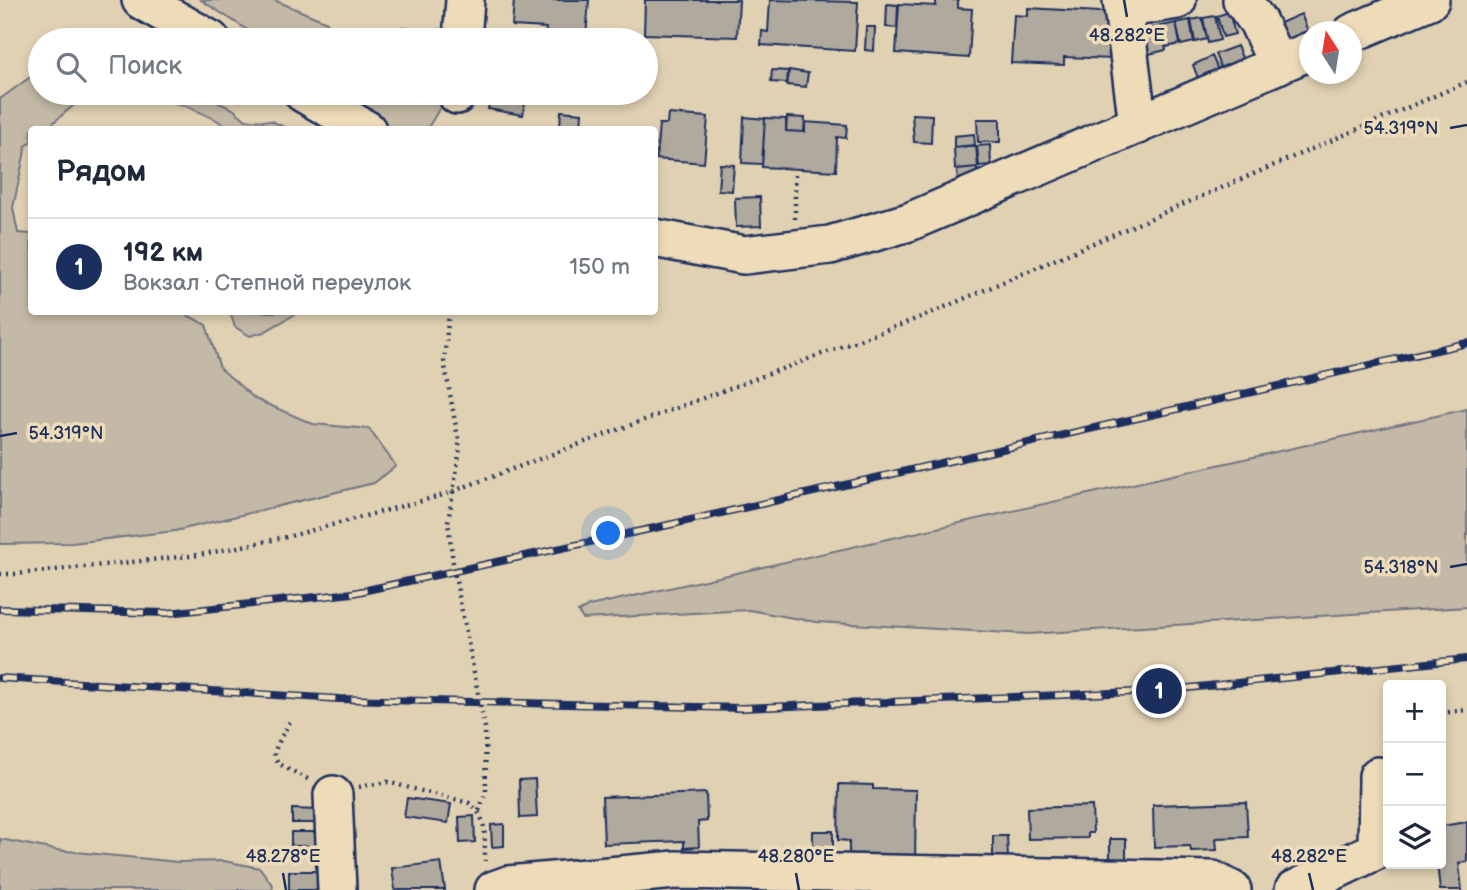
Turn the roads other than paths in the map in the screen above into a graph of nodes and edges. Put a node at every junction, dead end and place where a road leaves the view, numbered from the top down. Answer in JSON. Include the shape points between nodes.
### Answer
{"nodes":[{"id":1,"x":141,"y":0,"type":"edge"},
{"id":2,"x":465,"y":0,"type":"edge"},
{"id":3,"x":1177,"y":0,"type":"edge"},
{"id":4,"x":1242,"y":0,"type":"edge"},
{"id":5,"x":1430,"y":0,"type":"edge"},
{"id":6,"x":1122,"y":5,"type":"edge"},
{"id":7,"x":190,"y":28,"type":"edge"},
{"id":8,"x":462,"y":28,"type":"edge"},
{"id":9,"x":1362,"y":29,"type":"edge"},
{"id":10,"x":1294,"y":58,"type":"edge"},
{"id":11,"x":324,"y":105,"type":"edge"},
{"id":12,"x":1138,"y":125,"type":"junction"},
{"id":13,"x":360,"y":126,"type":"edge"},
{"id":14,"x":658,"y":239,"type":"edge"},
{"id":15,"x":1378,"y":776,"type":"dead end"},
{"id":16,"x":333,"y":796,"type":"road end"},
{"id":17,"x":490,"y":878,"type":"edge"},
{"id":18,"x":337,"y":890,"type":"edge"},
{"id":19,"x":1232,"y":890,"type":"edge"},
{"id":20,"x":1294,"y":890,"type":"edge"}],
"edges":[{"from":1,"to":7,"type":"street"},
{"from":2,"to":8,"type":"street"},
{"from":3,"to":6,"type":"street"},
{"from":4,"to":10,"type":"street"},
{"from":5,"to":9,"type":"street"},
{"from":6,"to":12,"type":"street"},
{"from":10,"to":12,"type":"street"},
{"from":11,"to":13,"type":"street"},
{"from":12,"to":14,"type":"street","via":[[909,222],[830,245],[744,255]]},
{"from":15,"to":20,"type":"street","via":[[1377,850]]},
{"from":16,"to":18,"type":"street"},
{"from":17,"to":19,"type":"street","via":[[508,885],[676,870],[1213,880]]}]}
